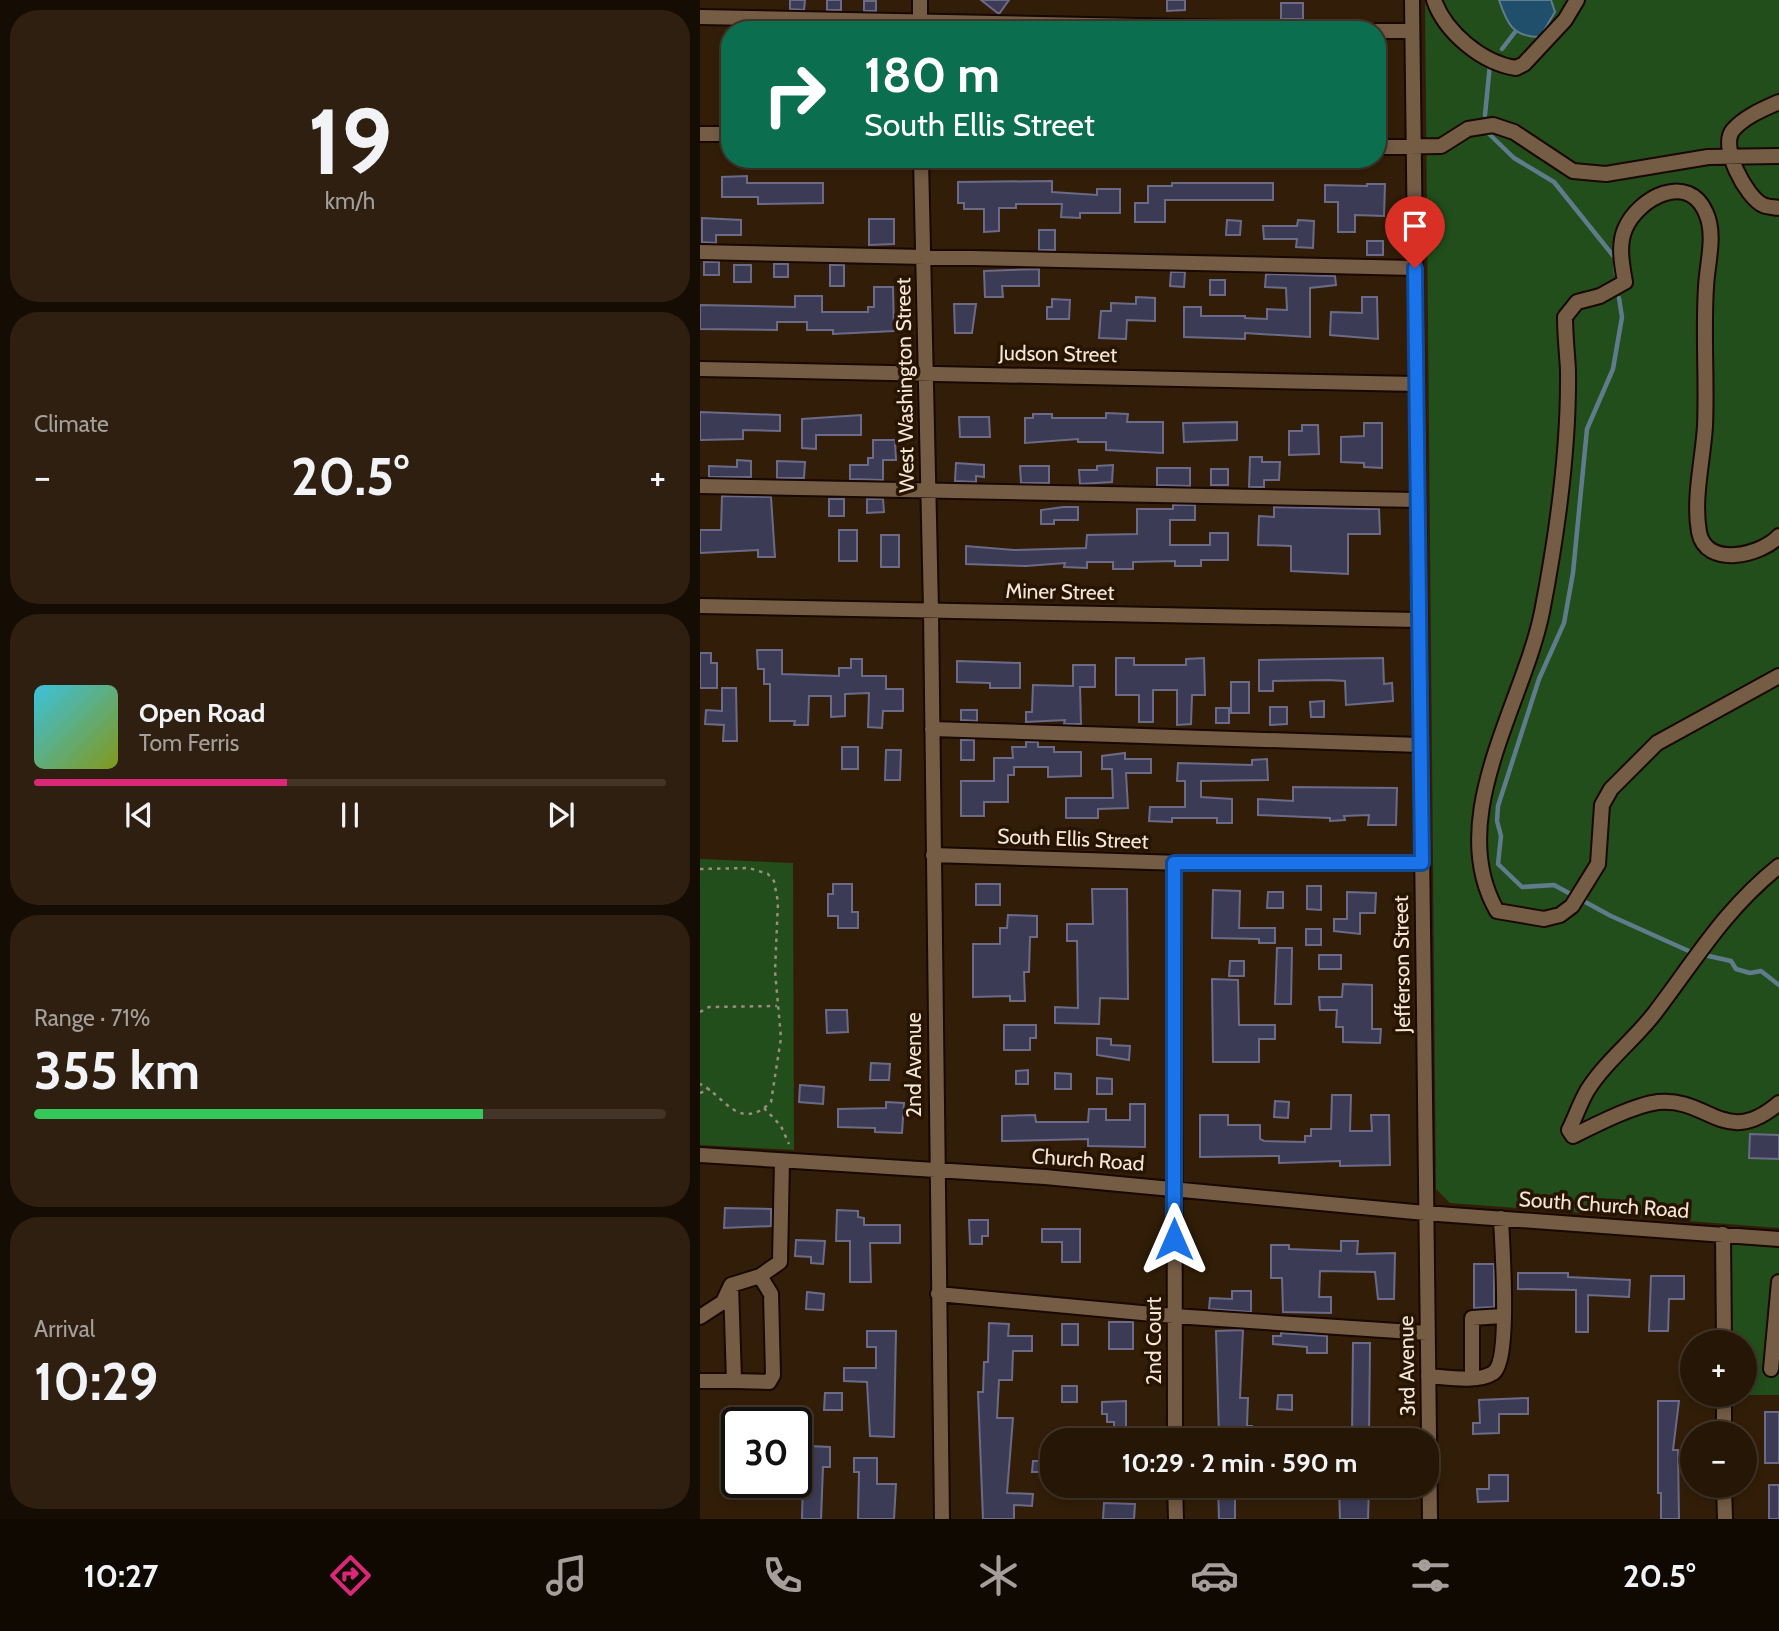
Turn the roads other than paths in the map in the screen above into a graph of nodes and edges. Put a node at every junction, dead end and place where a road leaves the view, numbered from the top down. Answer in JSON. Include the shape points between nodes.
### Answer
{"nodes":[{"id":1,"x":920,"y":0,"type":"edge"},
{"id":2,"x":1412,"y":0,"type":"edge"},
{"id":3,"x":1434,"y":0,"type":"edge"},
{"id":4,"x":1577,"y":0,"type":"edge"},
{"id":5,"x":700,"y":18,"type":"edge"},
{"id":6,"x":794,"y":21,"type":"edge"},
{"id":7,"x":920,"y":21,"type":"edge"},
{"id":8,"x":1386,"y":31,"type":"edge"},
{"id":9,"x":1412,"y":32,"type":"junction"},
{"id":10,"x":1779,"y":102,"type":"edge"},
{"id":11,"x":700,"y":134,"type":"edge"},
{"id":12,"x":721,"y":134,"type":"edge"},
{"id":13,"x":1386,"y":148,"type":"edge"},
{"id":14,"x":1413,"y":148,"type":"junction"},
{"id":15,"x":1779,"y":156,"type":"edge"},
{"id":16,"x":1731,"y":158,"type":"junction"},
{"id":17,"x":921,"y":168,"type":"edge"},
{"id":18,"x":1779,"y":208,"type":"edge"},
{"id":19,"x":700,"y":253,"type":"edge"},
{"id":20,"x":923,"y":256,"type":"junction"},
{"id":21,"x":1415,"y":268,"type":"junction"},
{"id":22,"x":700,"y":369,"type":"edge"},
{"id":23,"x":925,"y":372,"type":"junction"},
{"id":24,"x":1416,"y":384,"type":"junction"},
{"id":25,"x":700,"y":486,"type":"edge"},
{"id":26,"x":928,"y":490,"type":"junction"},
{"id":27,"x":1417,"y":500,"type":"junction"},
{"id":28,"x":1779,"y":536,"type":"edge"},
{"id":29,"x":700,"y":606,"type":"edge"},
{"id":30,"x":931,"y":610,"type":"junction"},
{"id":31,"x":1418,"y":620,"type":"junction"},
{"id":32,"x":1779,"y":676,"type":"edge"},
{"id":33,"x":932,"y":729,"type":"junction"},
{"id":34,"x":1420,"y":745,"type":"junction"},
{"id":35,"x":933,"y":855,"type":"junction"},
{"id":36,"x":1174,"y":863,"type":"junction"},
{"id":37,"x":1422,"y":863,"type":"junction"},
{"id":38,"x":1779,"y":866,"type":"edge"},
{"id":39,"x":1779,"y":1103,"type":"edge"},
{"id":40,"x":700,"y":1155,"type":"edge"},
{"id":41,"x":782,"y":1161,"type":"junction"},
{"id":42,"x":936,"y":1172,"type":"junction"},
{"id":43,"x":1173,"y":1187,"type":"junction"},
{"id":44,"x":1425,"y":1213,"type":"junction"},
{"id":45,"x":1501,"y":1218,"type":"junction"},
{"id":46,"x":1723,"y":1234,"type":"junction"},
{"id":47,"x":1779,"y":1239,"type":"edge"},
{"id":48,"x":760,"y":1276,"type":"junction"},
{"id":49,"x":1779,"y":1282,"type":"edge"},
{"id":50,"x":731,"y":1285,"type":"junction"},
{"id":51,"x":938,"y":1294,"type":"junction"},
{"id":52,"x":1174,"y":1316,"type":"junction"},
{"id":53,"x":700,"y":1317,"type":"edge"},
{"id":54,"x":1502,"y":1317,"type":"junction"},
{"id":55,"x":1724,"y":1330,"type":"edge"},
{"id":56,"x":1427,"y":1333,"type":"junction"},
{"id":57,"x":1772,"y":1369,"type":"dead end"},
{"id":58,"x":1428,"y":1376,"type":"junction"},
{"id":59,"x":1472,"y":1377,"type":"junction"},
{"id":60,"x":700,"y":1381,"type":"edge"},
{"id":61,"x":734,"y":1381,"type":"junction"},
{"id":62,"x":1175,"y":1428,"type":"edge"},
{"id":63,"x":1175,"y":1498,"type":"edge"},
{"id":64,"x":1724,"y":1498,"type":"edge"},
{"id":65,"x":942,"y":1519,"type":"edge"},
{"id":66,"x":1176,"y":1519,"type":"edge"},
{"id":67,"x":1430,"y":1519,"type":"edge"},
{"id":68,"x":1725,"y":1519,"type":"edge"}],
"edges":[{"from":1,"to":7,"type":"street"},
{"from":2,"to":9,"type":"street","name":"Jefferson Street"},
{"from":3,"to":4,"type":"street","via":[[1463,41],[1516,68],[1565,20]]},
{"from":5,"to":6,"type":"street"},
{"from":8,"to":9,"type":"street"},
{"from":9,"to":14,"type":"street","name":"Jefferson Street"},
{"from":10,"to":16,"type":"street","via":[[1731,131]]},
{"from":11,"to":12,"type":"street"},
{"from":13,"to":14,"type":"street"},
{"from":14,"to":16,"type":"street","via":[[1441,146],[1468,129],[1493,125],[1514,132],[1573,171],[1605,174],[1708,157]]},
{"from":14,"to":21,"type":"street","name":"Jefferson Street"},
{"from":15,"to":16,"type":"street"},
{"from":16,"to":18,"type":"street","via":[[1748,191],[1762,205]]},
{"from":17,"to":20,"type":"street","name":"West Washington Street"},
{"from":19,"to":20,"type":"street"},
{"from":20,"to":21,"type":"street"},
{"from":20,"to":23,"type":"street","name":"West Washington Street"},
{"from":21,"to":24,"type":"street","name":"Jefferson Street"},
{"from":22,"to":23,"type":"street","name":"Judson Street"},
{"from":23,"to":24,"type":"street","name":"Judson Street"},
{"from":23,"to":26,"type":"street","name":"West Washington Street"},
{"from":24,"to":27,"type":"street","name":"Jefferson Street"},
{"from":25,"to":26,"type":"street"},
{"from":26,"to":27,"type":"street"},
{"from":26,"to":30,"type":"street","name":"West Washington Street"},
{"from":27,"to":31,"type":"street","name":"Jefferson Street"},
{"from":28,"to":32,"type":"street","via":[[1754,554],[1733,556],[1711,550],[1699,535],[1708,223],[1694,196],[1677,189],[1657,195],[1639,207],[1625,229],[1621,254],[1625,282],[1577,302],[1565,317],[1568,369],[1562,469],[1542,612],[1526,673],[1492,764],[1480,817],[1479,859],[1485,890],[1497,911],[1544,919],[1572,906],[1598,864],[1602,806],[1611,789],[1657,743]]},
{"from":29,"to":30,"type":"street","name":"Miner Street"},
{"from":30,"to":31,"type":"street","name":"Miner Street"},
{"from":30,"to":33,"type":"street","name":"2nd Avenue"},
{"from":31,"to":34,"type":"street","name":"Jefferson Street"},
{"from":33,"to":34,"type":"street"},
{"from":33,"to":35,"type":"street","name":"2nd Avenue"},
{"from":34,"to":37,"type":"street","name":"Jefferson Street"},
{"from":35,"to":36,"type":"street","name":"South Ellis Street"},
{"from":35,"to":42,"type":"street","name":"2nd Avenue"},
{"from":36,"to":37,"type":"street","name":"South Ellis Street"},
{"from":36,"to":43,"type":"street","name":"2nd Court"},
{"from":37,"to":44,"type":"street","name":"Jefferson Street"},
{"from":38,"to":39,"type":"street","via":[[1720,922],[1642,1030],[1586,1092],[1569,1130],[1573,1136],[1658,1102],[1680,1104],[1733,1124],[1757,1119]]},
{"from":40,"to":41,"type":"street"},
{"from":41,"to":42,"type":"street","name":"Church Road"},
{"from":41,"to":48,"type":"street","via":[[780,1262]]},
{"from":42,"to":43,"type":"street","name":"Church Road"},
{"from":42,"to":51,"type":"street","name":"2nd Avenue"},
{"from":43,"to":44,"type":"street","name":"Church Road"},
{"from":43,"to":52,"type":"street","name":"2nd Court"},
{"from":44,"to":45,"type":"street","name":"South Church Road"},
{"from":44,"to":56,"type":"street","name":"3rd Avenue"},
{"from":45,"to":46,"type":"street","name":"South Church Road"},
{"from":45,"to":54,"type":"street"},
{"from":46,"to":47,"type":"street","name":"South Church Road"},
{"from":46,"to":55,"type":"street"},
{"from":48,"to":50,"type":"street"},
{"from":48,"to":61,"type":"street","via":[[771,1294],[774,1375],[769,1382]]},
{"from":49,"to":57,"type":"street"},
{"from":50,"to":53,"type":"street","via":[[723,1301]]},
{"from":50,"to":61,"type":"street"},
{"from":51,"to":52,"type":"street"},
{"from":51,"to":65,"type":"street","name":"2nd Avenue"},
{"from":52,"to":56,"type":"street"},
{"from":52,"to":62,"type":"street","name":"2nd Court"},
{"from":54,"to":59,"type":"street","via":[[1503,1353],[1498,1369],[1490,1376]]},
{"from":54,"to":59,"type":"street","via":[[1472,1318]]},
{"from":56,"to":58,"type":"street","name":"3rd Avenue"},
{"from":58,"to":59,"type":"street"},
{"from":58,"to":67,"type":"street","name":"3rd Avenue"},
{"from":60,"to":61,"type":"street"},
{"from":63,"to":66,"type":"street"},
{"from":64,"to":68,"type":"street"}]}
